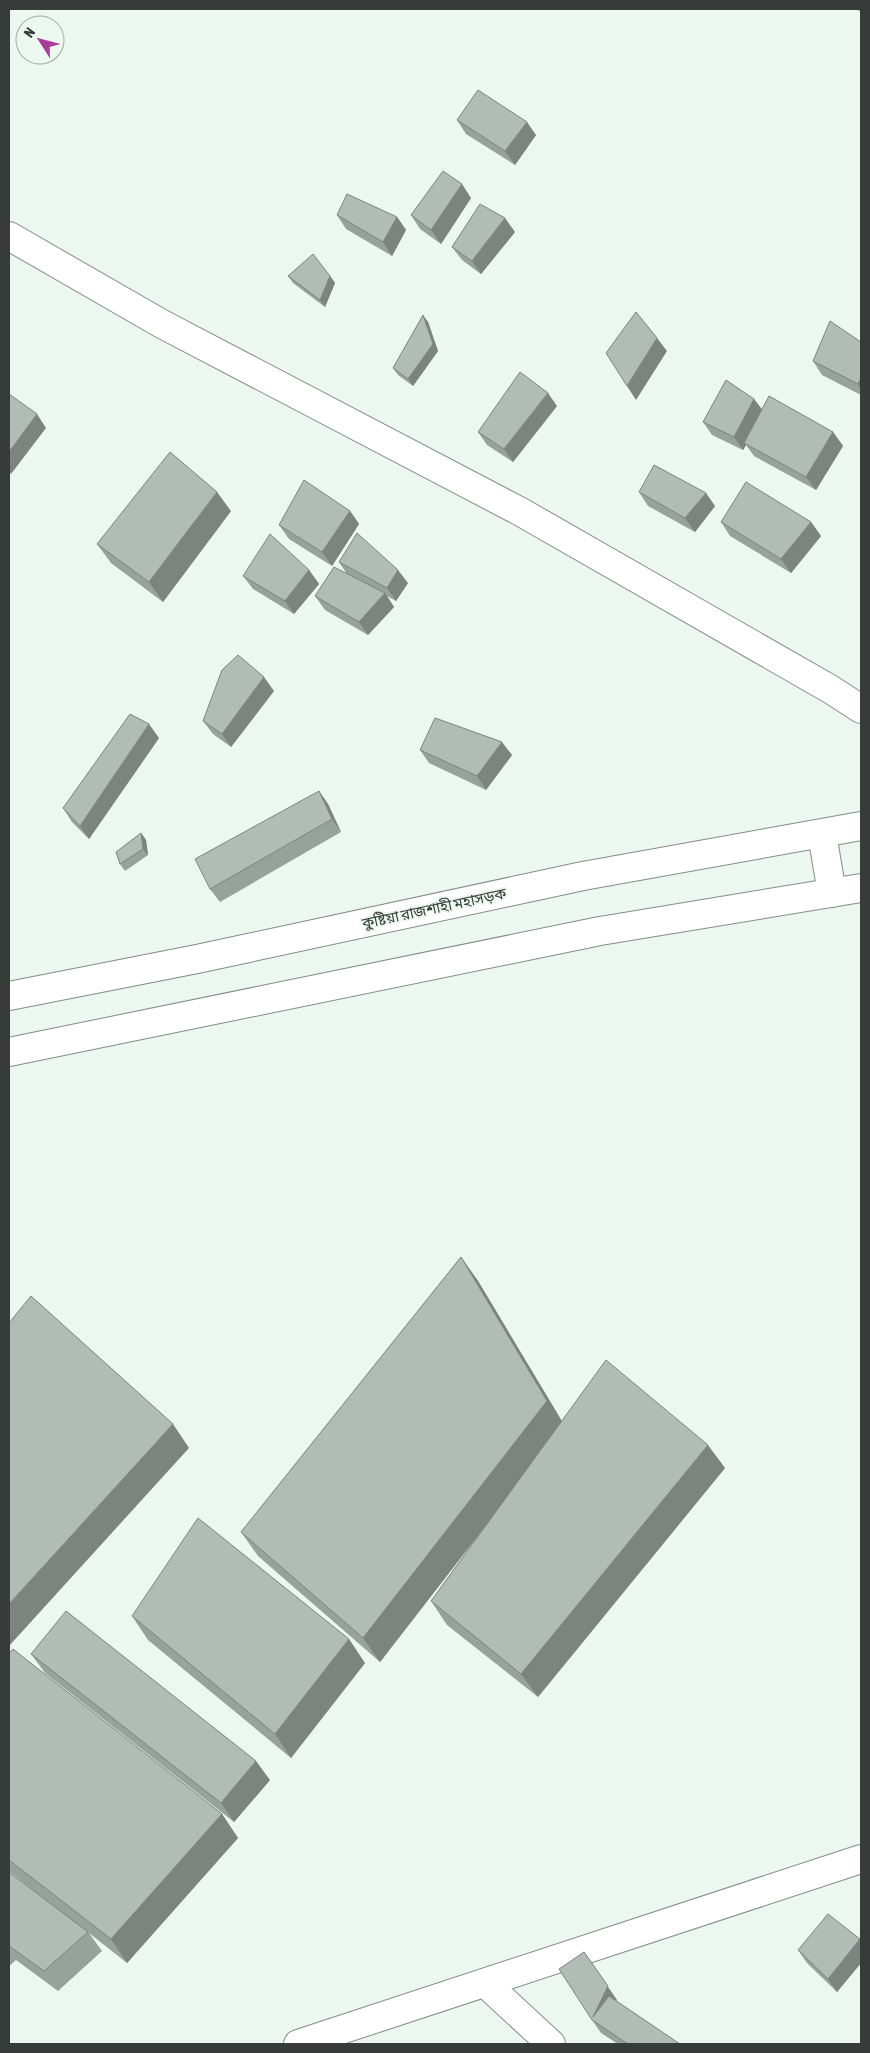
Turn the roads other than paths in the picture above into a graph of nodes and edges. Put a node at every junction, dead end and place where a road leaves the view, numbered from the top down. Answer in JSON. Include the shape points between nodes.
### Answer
{"nodes":[{"id":1,"x":9,"y":236,"type":"edge"},
{"id":2,"x":861,"y":709,"type":"edge"},
{"id":3,"x":861,"y":826,"type":"edge"},
{"id":4,"x":822,"y":834,"type":"junction"},
{"id":5,"x":861,"y":888,"type":"edge"},
{"id":6,"x":832,"y":892,"type":"junction"},
{"id":7,"x":9,"y":996,"type":"edge"},
{"id":8,"x":9,"y":1052,"type":"edge"},
{"id":9,"x":861,"y":1859,"type":"edge"},
{"id":10,"x":486,"y":1984,"type":"junction"},
{"id":11,"x":298,"y":2044,"type":"edge"},
{"id":12,"x":551,"y":2044,"type":"edge"}],
"edges":[{"from":1,"to":2,"type":"main road","via":[[162,324],[521,512]]},
{"from":3,"to":4,"type":"main road","name":"কুষ্টিয়া রাজশাহী মহাসড়ক"},
{"from":4,"to":6,"type":"main road"},
{"from":4,"to":7,"type":"main road","name":"কুষ্টিয়া রাজশাহী মহাসড়ক","via":[[583,876]]},
{"from":5,"to":6,"type":"main road"},
{"from":6,"to":8,"type":"main road","via":[[600,931]]},
{"from":9,"to":10,"type":"main road"},
{"from":10,"to":11,"type":"main road"},
{"from":10,"to":12,"type":"main road"}]}
